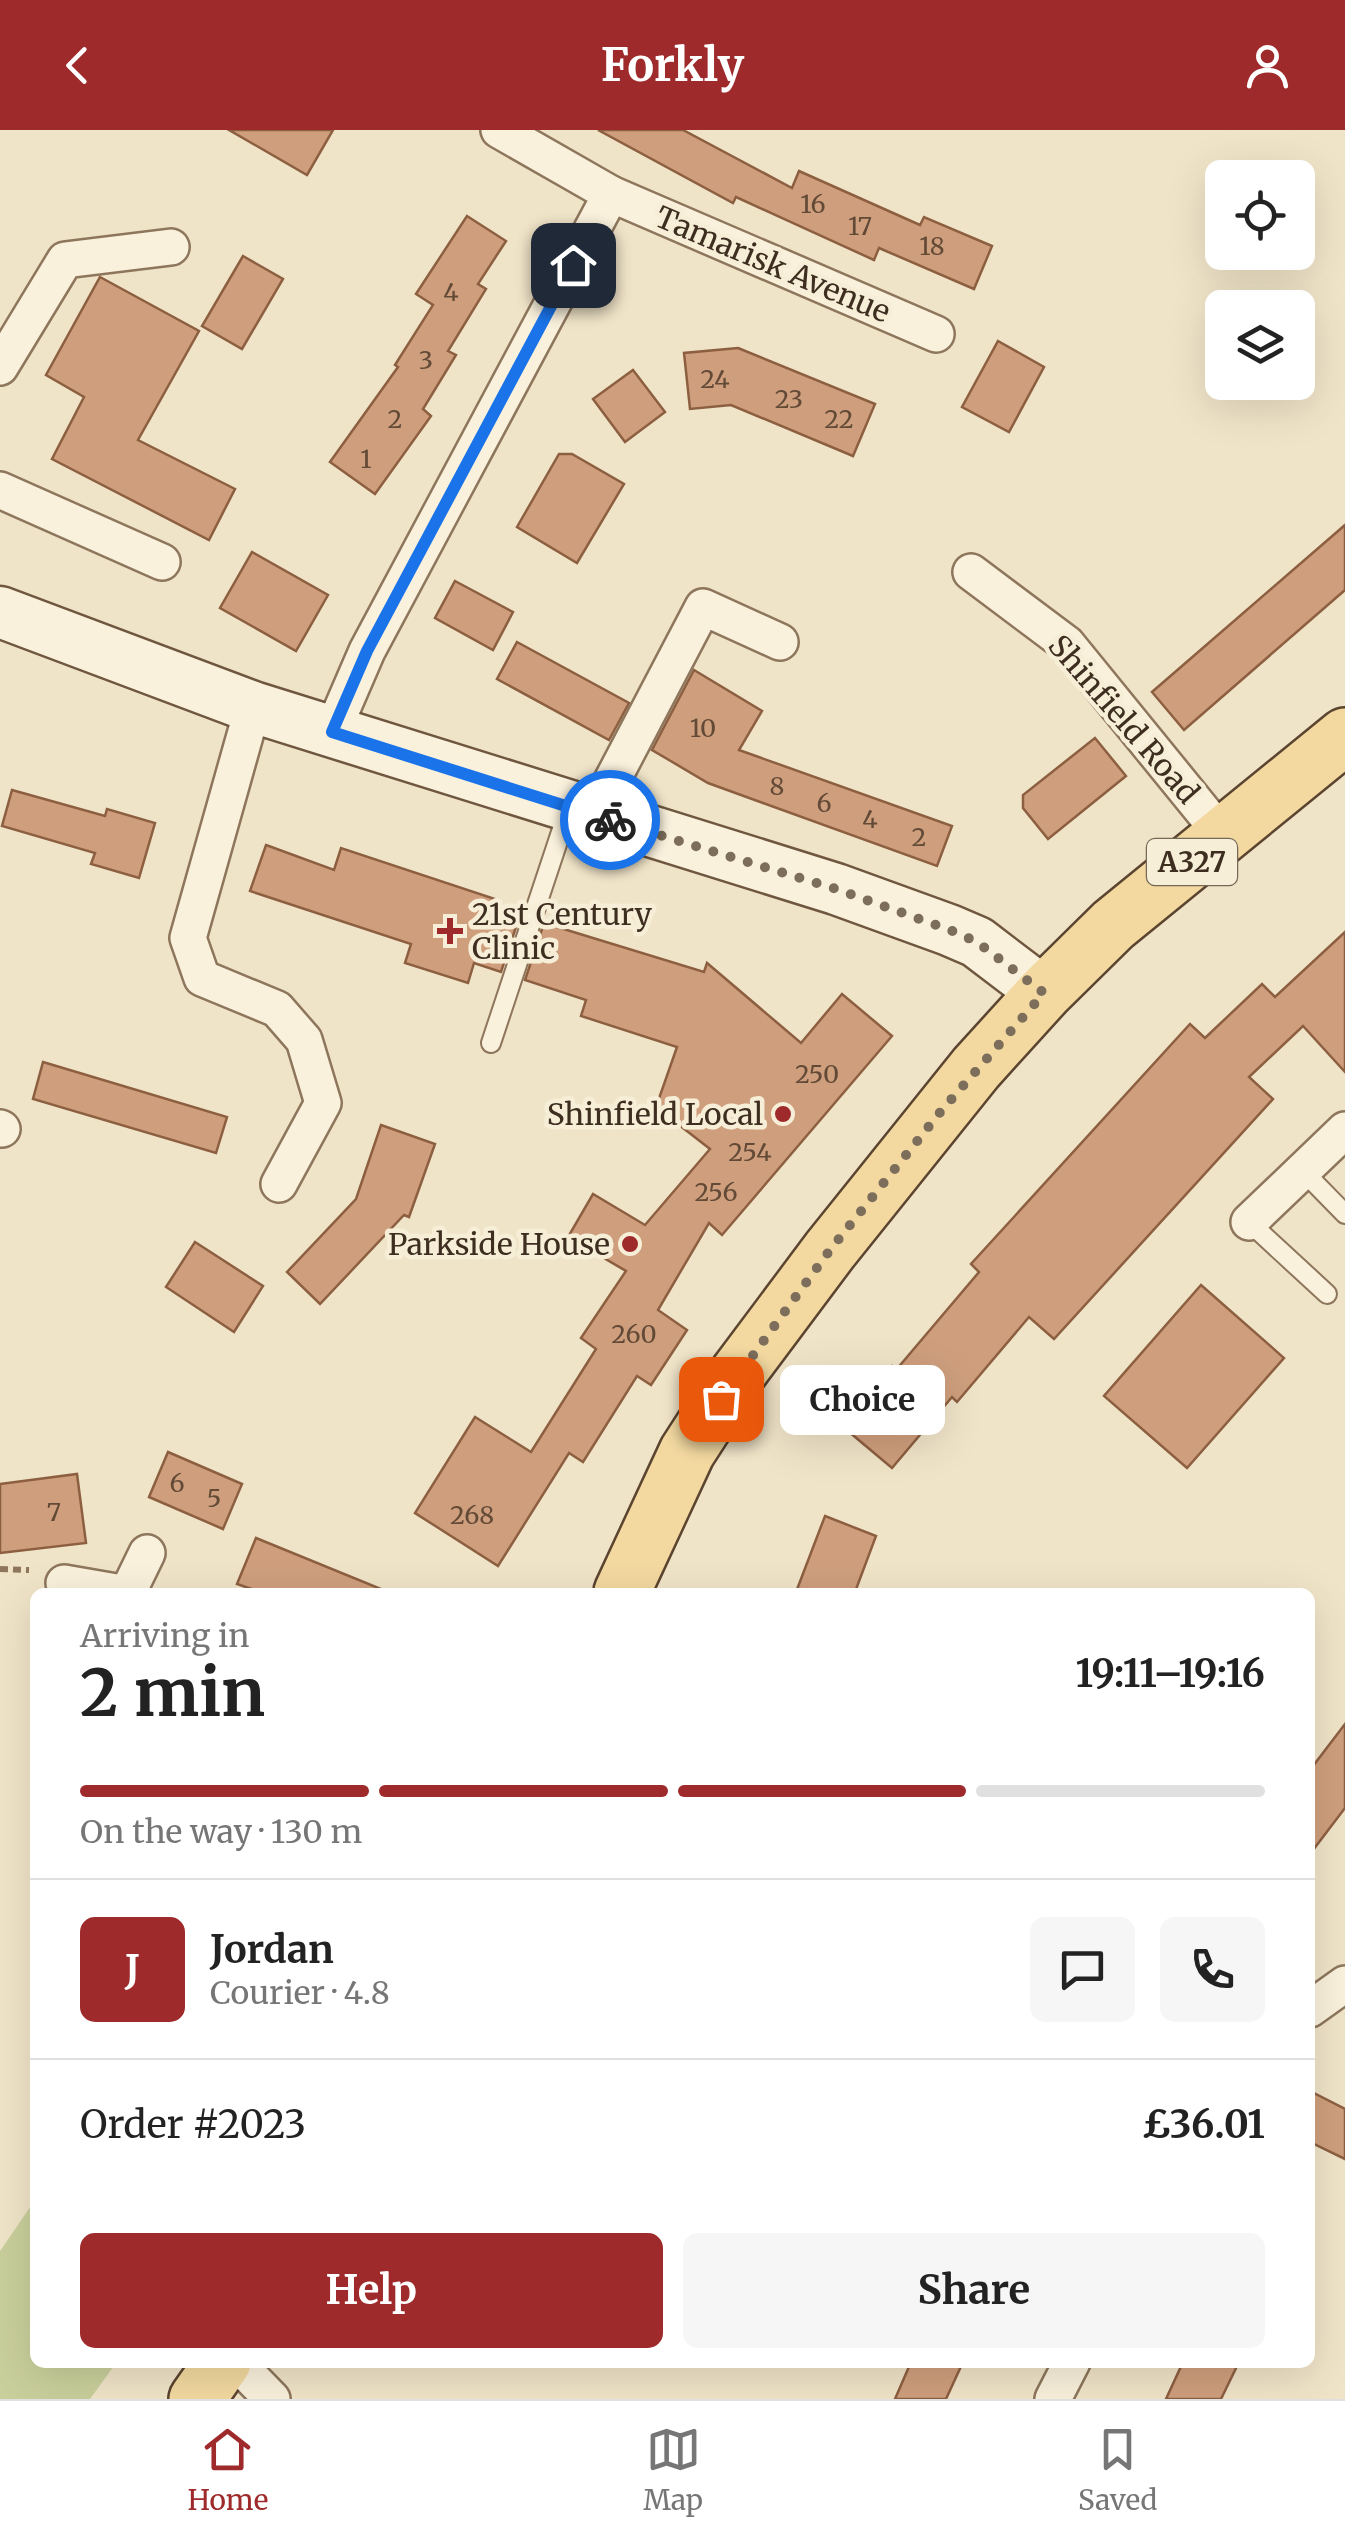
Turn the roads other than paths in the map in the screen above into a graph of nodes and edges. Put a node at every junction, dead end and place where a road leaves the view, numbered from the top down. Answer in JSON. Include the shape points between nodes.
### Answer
{"nodes":[{"id":1,"x":499,"y":130,"type":"edge"},
{"id":2,"x":611,"y":194,"type":"junction"},
{"id":3,"x":171,"y":246,"type":"dead end"},
{"id":4,"x":936,"y":334,"type":"dead end"},
{"id":5,"x":0,"y":367,"type":"edge"},
{"id":6,"x":0,"y":490,"type":"edge"},
{"id":7,"x":162,"y":562,"type":"dead end"},
{"id":8,"x":971,"y":572,"type":"dead end"},
{"id":9,"x":0,"y":612,"type":"edge"},
{"id":10,"x":780,"y":642,"type":"dead end"},
{"id":11,"x":253,"y":706,"type":"junction"},
{"id":12,"x":332,"y":732,"type":"junction"},
{"id":13,"x":1345,"y":736,"type":"edge"},
{"id":14,"x":582,"y":811,"type":"junction"},
{"id":15,"x":1224,"y":836,"type":"junction"},
{"id":16,"x":1044,"y":993,"type":"junction"},
{"id":17,"x":490,"y":1043,"type":"dead end"},
{"id":18,"x":1345,"y":1130,"type":"edge"},
{"id":19,"x":1302,"y":1170,"type":"junction"},
{"id":20,"x":279,"y":1184,"type":"dead end"},
{"id":21,"x":1345,"y":1214,"type":"edge"},
{"id":22,"x":1249,"y":1222,"type":"joint"},
{"id":23,"x":1327,"y":1294,"type":"dead end"},
{"id":24,"x":147,"y":1553,"type":"dead end"},
{"id":25,"x":64,"y":1583,"type":"dead end"},
{"id":26,"x":93,"y":1588,"type":"edge"},
{"id":27,"x":130,"y":1588,"type":"edge"},
{"id":28,"x":624,"y":1588,"type":"edge"},
{"id":29,"x":1345,"y":1984,"type":"edge"},
{"id":30,"x":1315,"y":2005,"type":"edge"},
{"id":31,"x":219,"y":2368,"type":"edge"},
{"id":32,"x":242,"y":2368,"type":"edge"},
{"id":33,"x":1069,"y":2368,"type":"edge"},
{"id":34,"x":196,"y":2399,"type":"edge"},
{"id":35,"x":272,"y":2399,"type":"edge"},
{"id":36,"x":1053,"y":2399,"type":"edge"}],
"edges":[{"from":1,"to":2,"type":"street","name":"Tamarisk Avenue"},
{"from":2,"to":4,"type":"street","name":"Tamarisk Avenue"},
{"from":2,"to":12,"type":"street","via":[[367,651]]},
{"from":3,"to":5,"type":"street","via":[[65,260]]},
{"from":6,"to":7,"type":"street"},
{"from":8,"to":15,"type":"street","name":"Shinfield Road","via":[[1067,644]]},
{"from":9,"to":11,"type":"street"},
{"from":10,"to":14,"type":"street","via":[[703,607]]},
{"from":11,"to":12,"type":"street"},
{"from":11,"to":20,"type":"street","via":[[188,938],[202,978],[277,1009],[304,1040],[323,1103]]},
{"from":12,"to":14,"type":"street"},
{"from":13,"to":15,"type":"main road","number":"A327"},
{"from":14,"to":16,"type":"street","via":[[950,930],[977,942]]},
{"from":14,"to":17,"type":"lane"},
{"from":15,"to":16,"type":"main road","number":"A327","via":[[1113,925]]},
{"from":16,"to":28,"type":"main road","number":"A327","via":[[917,1141],[738,1372],[687,1452]]},
{"from":18,"to":19,"type":"street"},
{"from":19,"to":21,"type":"lane"},
{"from":19,"to":22,"type":"street"},
{"from":22,"to":23,"type":"lane"},
{"from":24,"to":27,"type":"street"},
{"from":25,"to":26,"type":"street"},
{"from":29,"to":30,"type":"street"},
{"from":31,"to":34,"type":"main road"},
{"from":32,"to":35,"type":"street"},
{"from":33,"to":36,"type":"street"}]}
